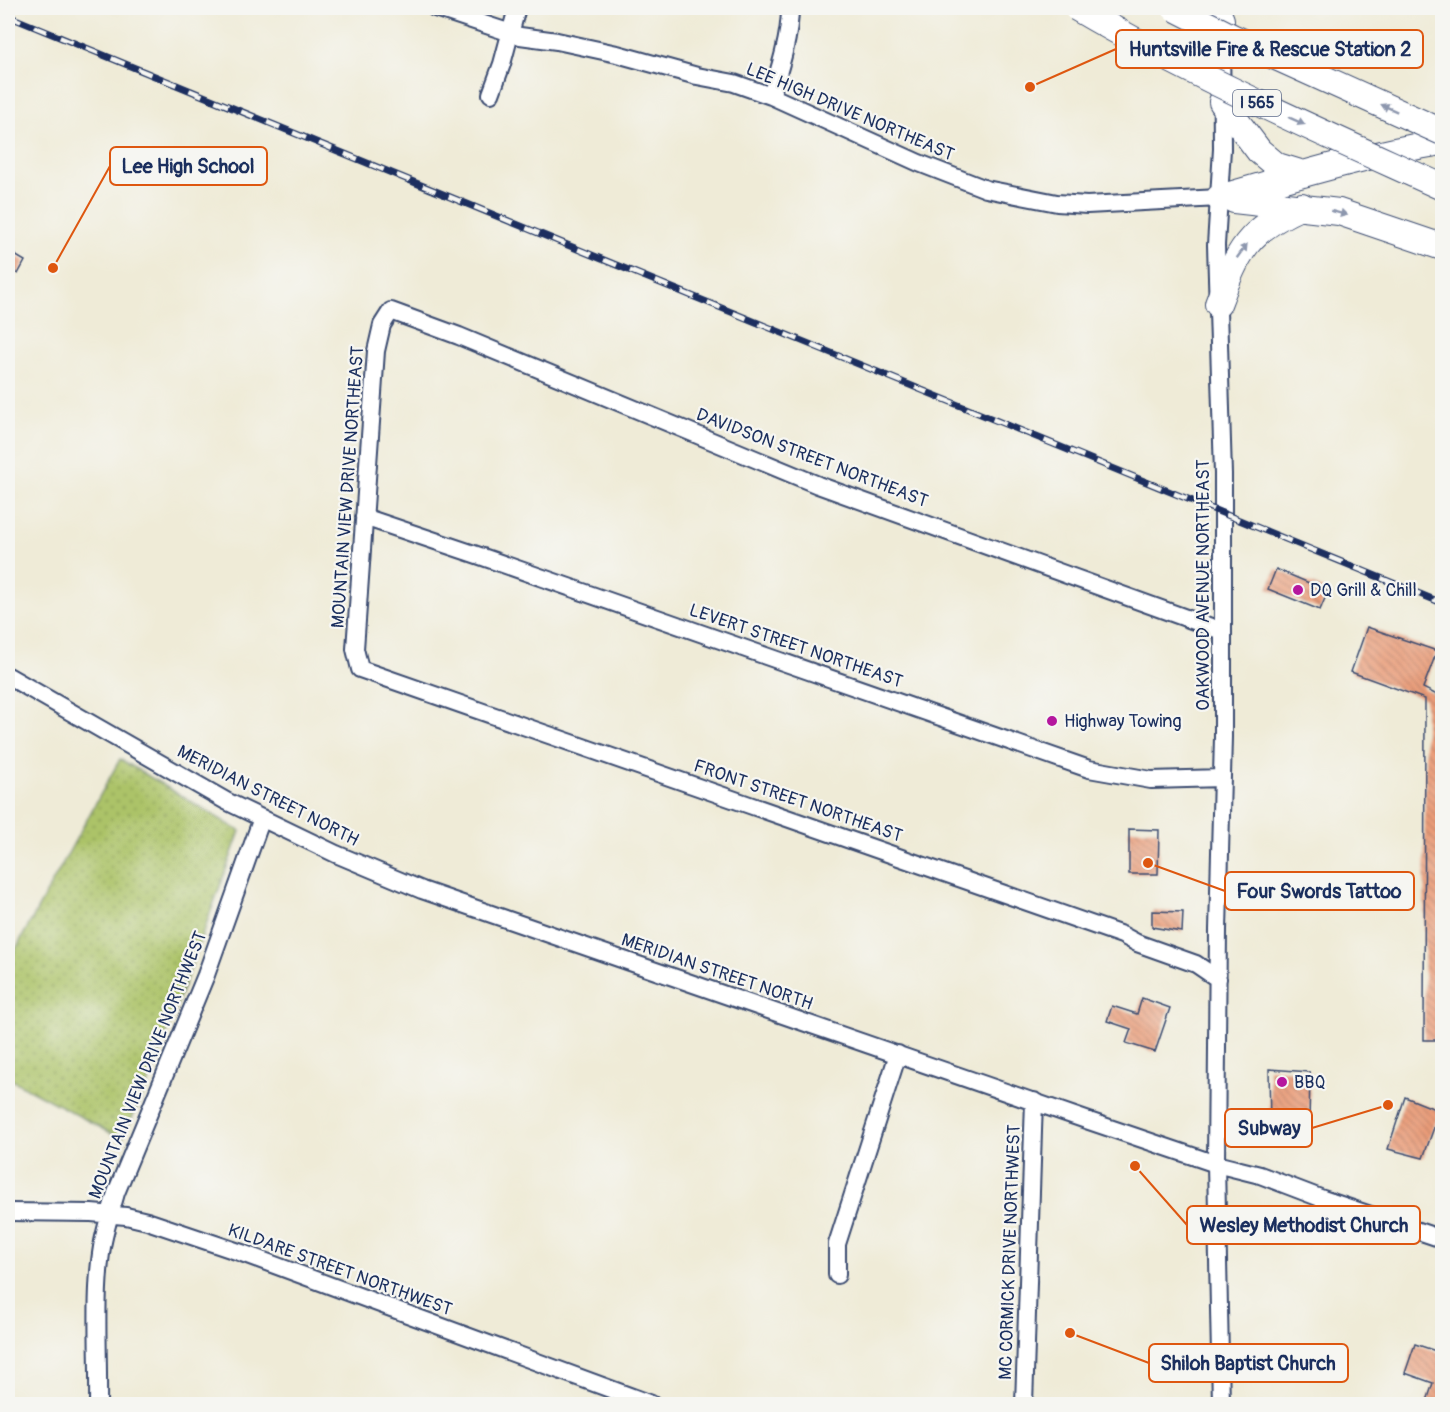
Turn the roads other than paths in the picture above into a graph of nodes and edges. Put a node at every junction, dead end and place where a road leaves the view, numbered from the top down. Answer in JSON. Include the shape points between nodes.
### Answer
{"nodes":[{"id":1,"x":435,"y":8,"type":"edge"},
{"id":2,"x":517,"y":8,"type":"edge"},
{"id":3,"x":790,"y":8,"type":"edge"},
{"id":4,"x":1077,"y":8,"type":"edge"},
{"id":5,"x":1175,"y":8,"type":"edge"},
{"id":6,"x":1220,"y":12,"type":"edge"},
{"id":7,"x":511,"y":33,"type":"junction"},
{"id":8,"x":491,"y":94,"type":"dead end"},
{"id":9,"x":771,"y":96,"type":"junction"},
{"id":10,"x":1222,"y":102,"type":"junction"},
{"id":11,"x":1443,"y":132,"type":"edge"},
{"id":12,"x":1443,"y":142,"type":"edge"},
{"id":13,"x":1304,"y":174,"type":"junction"},
{"id":14,"x":1443,"y":187,"type":"edge"},
{"id":15,"x":1219,"y":198,"type":"junction"},
{"id":16,"x":1302,"y":206,"type":"junction"},
{"id":17,"x":1443,"y":248,"type":"edge"},
{"id":18,"x":1218,"y":304,"type":"junction"},
{"id":19,"x":391,"y":311,"type":"joint"},
{"id":20,"x":364,"y":517,"type":"junction"},
{"id":21,"x":1222,"y":631,"type":"junction"},
{"id":22,"x":360,"y":669,"type":"joint"},
{"id":23,"x":8,"y":676,"type":"edge"},
{"id":24,"x":1222,"y":778,"type":"junction"},
{"id":25,"x":262,"y":818,"type":"junction"},
{"id":26,"x":1218,"y":979,"type":"junction"},
{"id":27,"x":898,"y":1054,"type":"junction"},
{"id":28,"x":1034,"y":1101,"type":"junction"},
{"id":29,"x":1216,"y":1164,"type":"junction"},
{"id":30,"x":8,"y":1212,"type":"edge"},
{"id":31,"x":110,"y":1214,"type":"junction"},
{"id":32,"x":1443,"y":1239,"type":"edge"},
{"id":33,"x":837,"y":1275,"type":"dead end"},
{"id":34,"x":643,"y":1403,"type":"edge"},
{"id":35,"x":98,"y":1404,"type":"edge"},
{"id":36,"x":1024,"y":1404,"type":"edge"},
{"id":37,"x":1221,"y":1404,"type":"edge"}],
"edges":[{"from":1,"to":7,"type":"street","name":"LEE HIGH DRIVE NORTHEAST"},
{"from":2,"to":7,"type":"street"},
{"from":3,"to":9,"type":"street"},
{"from":4,"to":14,"type":"highway","number":"I 565","one_way":true,"bridge":true,"via":[[1270,110]]},
{"from":11,"to":5,"type":"highway","one_way":true,"bridge":true,"via":[[1232,38]]},
{"from":6,"to":10,"type":"street","name":"OAKWOOD AVENUE NORTHEAST"},
{"from":7,"to":8,"type":"street"},
{"from":7,"to":9,"type":"street","name":"LEE HIGH DRIVE NORTHEAST","via":[[617,54]]},
{"from":9,"to":15,"type":"street","name":"LEE HIGH DRIVE NORTHEAST","via":[[986,189],[1087,205]]},
{"from":10,"to":13,"type":"highway","via":[[1259,151],[1277,166]]},
{"from":10,"to":15,"type":"street","name":"OAKWOOD AVENUE NORTHEAST"},
{"from":12,"to":13,"type":"highway"},
{"from":13,"to":15,"type":"highway"},
{"from":15,"to":16,"type":"highway"},
{"from":15,"to":18,"type":"street","name":"OAKWOOD AVENUE NORTHEAST"},
{"from":16,"to":17,"type":"highway","one_way":true,"via":[[1339,212]]},
{"from":18,"to":16,"type":"highway","one_way":true,"via":[[1234,262],[1249,241],[1265,225]]},
{"from":18,"to":21,"type":"street","name":"OAKWOOD AVENUE NORTHEAST"},
{"from":19,"to":20,"type":"street","name":"MOUNTAIN VIEW DRIVE NORTHEAST","via":[[382,326],[376,351]]},
{"from":19,"to":21,"type":"street","name":"DAVIDSON STREET NORTHEAST","via":[[818,485]]},
{"from":20,"to":22,"type":"street","name":"MOUNTAIN VIEW DRIVE NORTHEAST","via":[[355,649]]},
{"from":20,"to":24,"type":"street","name":"LEVERT STREET NORTHEAST","via":[[1089,769],[1151,780]]},
{"from":21,"to":24,"type":"street","name":"OAKWOOD AVENUE NORTHEAST"},
{"from":22,"to":26,"type":"street","name":"FRONT STREET NORTHEAST","via":[[1122,935],[1196,964]]},
{"from":23,"to":25,"type":"street","name":"MERIDIAN STREET NORTH"},
{"from":24,"to":26,"type":"street","name":"OAKWOOD AVENUE NORTHEAST"},
{"from":25,"to":27,"type":"street","name":"MERIDIAN STREET NORTH","via":[[422,890]]},
{"from":25,"to":31,"type":"street","name":"MOUNTAIN VIEW DRIVE NORTHWEST","via":[[206,975]]},
{"from":26,"to":29,"type":"street","name":"OAKWOOD AVENUE NORTHEAST"},
{"from":27,"to":28,"type":"street","name":"MERIDIAN STREET NORTH"},
{"from":27,"to":33,"type":"street","via":[[837,1244]]},
{"from":28,"to":29,"type":"street","name":"MERIDIAN STREET NORTH"},
{"from":28,"to":36,"type":"street","name":"MC CORMICK DRIVE NORTHWEST"},
{"from":29,"to":32,"type":"street","name":"MERIDIAN STREET NORTH","via":[[1260,1175]]},
{"from":29,"to":37,"type":"street","name":"OAKWOOD AVENUE NORTHEAST"},
{"from":30,"to":31,"type":"street","name":"KILDARE STREET NORTHWEST"},
{"from":31,"to":34,"type":"street","name":"KILDARE STREET NORTHWEST","via":[[147,1221],[242,1253]]},
{"from":31,"to":35,"type":"street","name":"MOUNTAIN VIEW DRIVE NORTHWEST","via":[[99,1276]]}]}
